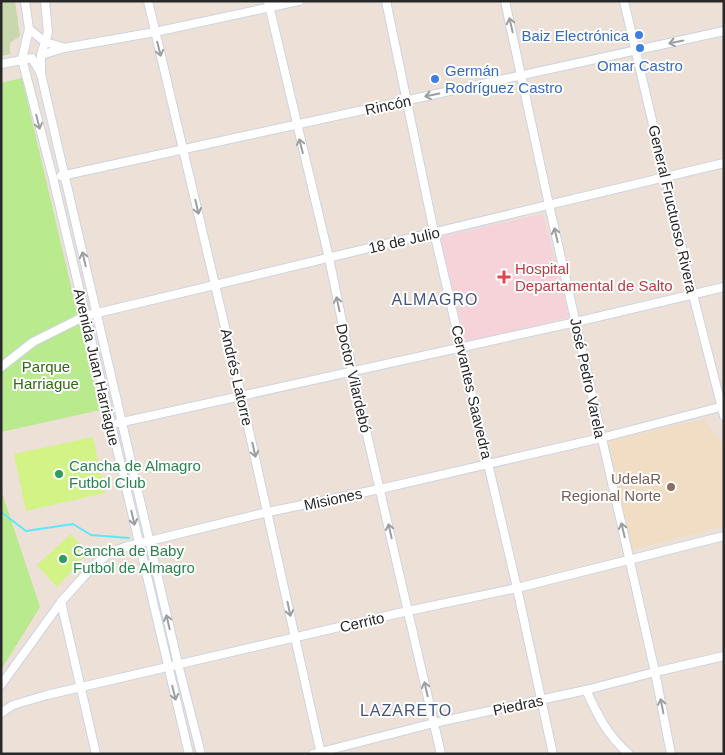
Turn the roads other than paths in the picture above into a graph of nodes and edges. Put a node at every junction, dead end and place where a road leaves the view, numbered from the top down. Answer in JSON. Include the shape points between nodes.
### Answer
{"nodes":[{"id":1,"x":25,"y":1,"type":"edge"},
{"id":2,"x":45,"y":1,"type":"edge"},
{"id":3,"x":148,"y":1,"type":"edge"},
{"id":4,"x":299,"y":1,"type":"edge"},
{"id":5,"x":386,"y":1,"type":"edge"},
{"id":6,"x":505,"y":1,"type":"edge"},
{"id":7,"x":624,"y":1,"type":"edge"},
{"id":8,"x":269,"y":5,"type":"edge"},
{"id":9,"x":29,"y":29,"type":"junction"},
{"id":10,"x":155,"y":32,"type":"junction"},
{"id":11,"x":724,"y":32,"type":"edge"},
{"id":12,"x":45,"y":42,"type":"junction"},
{"id":13,"x":64,"y":48,"type":"junction"},
{"id":14,"x":636,"y":51,"type":"junction"},
{"id":15,"x":41,"y":54,"type":"junction"},
{"id":16,"x":22,"y":59,"type":"junction"},
{"id":17,"x":1,"y":64,"type":"edge"},
{"id":18,"x":24,"y":68,"type":"junction"},
{"id":19,"x":41,"y":74,"type":"junction"},
{"id":20,"x":522,"y":76,"type":"junction"},
{"id":21,"x":406,"y":101,"type":"junction"},
{"id":22,"x":296,"y":125,"type":"junction"},
{"id":23,"x":184,"y":150,"type":"junction"},
{"id":24,"x":724,"y":163,"type":"edge"},
{"id":25,"x":64,"y":176,"type":"junction"},
{"id":26,"x":666,"y":177,"type":"junction"},
{"id":27,"x":52,"y":178,"type":"junction"},
{"id":28,"x":549,"y":205,"type":"junction"},
{"id":29,"x":434,"y":232,"type":"junction"},
{"id":30,"x":329,"y":258,"type":"junction"},
{"id":31,"x":216,"y":285,"type":"junction"},
{"id":32,"x":724,"y":287,"type":"edge"},
{"id":33,"x":693,"y":295,"type":"junction"},
{"id":34,"x":97,"y":313,"type":"junction"},
{"id":35,"x":85,"y":316,"type":"junction"},
{"id":36,"x":576,"y":322,"type":"junction"},
{"id":37,"x":461,"y":347,"type":"junction"},
{"id":38,"x":1,"y":367,"type":"edge"},
{"id":39,"x":352,"y":370,"type":"junction"},
{"id":40,"x":242,"y":395,"type":"junction"},
{"id":41,"x":723,"y":406,"type":"edge"},
{"id":42,"x":724,"y":416,"type":"edge"},
{"id":43,"x":122,"y":422,"type":"junction"},
{"id":44,"x":112,"y":424,"type":"junction"},
{"id":45,"x":601,"y":438,"type":"junction"},
{"id":46,"x":488,"y":464,"type":"junction"},
{"id":47,"x":380,"y":489,"type":"junction"},
{"id":48,"x":268,"y":512,"type":"junction"},
{"id":49,"x":724,"y":536,"type":"edge"},
{"id":50,"x":150,"y":540,"type":"junction"},
{"id":51,"x":139,"y":543,"type":"junction"},
{"id":52,"x":629,"y":559,"type":"junction"},
{"id":53,"x":516,"y":588,"type":"junction"},
{"id":54,"x":61,"y":602,"type":"junction"},
{"id":55,"x":408,"y":611,"type":"junction"},
{"id":56,"x":295,"y":638,"type":"junction"},
{"id":57,"x":724,"y":656,"type":"edge"},
{"id":58,"x":178,"y":664,"type":"junction"},
{"id":59,"x":168,"y":667,"type":"junction"},
{"id":60,"x":655,"y":672,"type":"junction"},
{"id":61,"x":1,"y":684,"type":"edge"},
{"id":62,"x":80,"y":688,"type":"junction"},
{"id":63,"x":586,"y":690,"type":"junction"},
{"id":64,"x":541,"y":700,"type":"junction"},
{"id":65,"x":1,"y":713,"type":"edge"},
{"id":66,"x":434,"y":723,"type":"junction"},
{"id":67,"x":318,"y":753,"type":"edge"},
{"id":68,"x":96,"y":754,"type":"edge"},
{"id":69,"x":189,"y":754,"type":"edge"},
{"id":70,"x":201,"y":754,"type":"edge"},
{"id":71,"x":441,"y":754,"type":"edge"},
{"id":72,"x":553,"y":754,"type":"edge"},
{"id":73,"x":629,"y":754,"type":"edge"},
{"id":74,"x":671,"y":754,"type":"edge"}],
"edges":[{"from":1,"to":9,"type":"street","name":"Avenida Juan Harriague"},
{"from":2,"to":12,"type":"street","name":"Avenida Juan Harriague","via":[[48,32]]},
{"from":3,"to":10,"type":"street","name":"Andrés Latorre"},
{"from":4,"to":8,"type":"street"},
{"from":5,"to":21,"type":"street","name":"Cervantes Saavedra"},
{"from":20,"to":6,"type":"street","name":"José Pedro Varela","one_way":true},
{"from":7,"to":14,"type":"street","name":"General Fructuoso Rivera"},
{"from":8,"to":10,"type":"street"},
{"from":8,"to":22,"type":"street","name":"Doctor Vilardebó"},
{"from":9,"to":12,"type":"street"},
{"from":9,"to":16,"type":"street","name":"Avenida Juan Harriague"},
{"from":10,"to":13,"type":"street"},
{"from":10,"to":23,"type":"street","name":"Andrés Latorre","one_way":true},
{"from":11,"to":14,"type":"street","name":"Rincón","one_way":true},
{"from":12,"to":13,"type":"street"},
{"from":12,"to":15,"type":"street","name":"Avenida Juan Harriague"},
{"from":13,"to":15,"type":"street"},
{"from":14,"to":20,"type":"street","name":"Rincón"},
{"from":14,"to":26,"type":"street","name":"General Fructuoso Rivera"},
{"from":15,"to":19,"type":"street","name":"Avenida Juan Harriague"},
{"from":16,"to":17,"type":"street"},
{"from":16,"to":18,"type":"street","name":"Avenida Juan Harriague"},
{"from":16,"to":19,"type":"street","via":[[32,58]]},
{"from":18,"to":19,"type":"street","via":[[30,74]]},
{"from":18,"to":27,"type":"street","name":"Avenida Juan Harriague","one_way":true},
{"from":19,"to":25,"type":"street","name":"Avenida Juan Harriague"},
{"from":20,"to":21,"type":"street","name":"Rincón","one_way":true},
{"from":20,"to":28,"type":"street","name":"José Pedro Varela"},
{"from":21,"to":22,"type":"street","name":"Rincón"},
{"from":21,"to":29,"type":"street","name":"Cervantes Saavedra"},
{"from":22,"to":23,"type":"street","name":"Rincón"},
{"from":30,"to":22,"type":"street","name":"Doctor Vilardebó","one_way":true},
{"from":23,"to":25,"type":"street","name":"Rincón"},
{"from":23,"to":31,"type":"street","name":"Andrés Latorre","one_way":true},
{"from":24,"to":26,"type":"street","name":"18 de Julio"},
{"from":25,"to":27,"type":"street","name":"Rincón"},
{"from":34,"to":25,"type":"street","name":"Avenida Juan Harriague","one_way":true},
{"from":26,"to":28,"type":"street","name":"18 de Julio"},
{"from":26,"to":33,"type":"street","name":"General Fructuoso Rivera"},
{"from":27,"to":35,"type":"street","name":"Avenida Juan Harriague"},
{"from":28,"to":29,"type":"street","name":"18 de Julio"},
{"from":36,"to":28,"type":"street","name":"José Pedro Varela","one_way":true},
{"from":29,"to":30,"type":"street","name":"18 de Julio"},
{"from":29,"to":37,"type":"street","name":"Cervantes Saavedra"},
{"from":30,"to":31,"type":"street","name":"18 de Julio"},
{"from":39,"to":30,"type":"street","name":"Doctor Vilardebó","one_way":true},
{"from":31,"to":34,"type":"street","name":"18 de Julio"},
{"from":31,"to":40,"type":"street","name":"Andrés Latorre"},
{"from":32,"to":33,"type":"street"},
{"from":33,"to":36,"type":"street"},
{"from":33,"to":41,"type":"street","name":"General Fructuoso Rivera"},
{"from":34,"to":35,"type":"street","name":"18 de Julio"},
{"from":34,"to":43,"type":"street","name":"Avenida Juan Harriague"},
{"from":35,"to":38,"type":"street","name":"18 de Julio","via":[[33,342]]},
{"from":35,"to":44,"type":"street","name":"Avenida Juan Harriague"},
{"from":36,"to":37,"type":"street"},
{"from":36,"to":45,"type":"street","name":"José Pedro Varela"},
{"from":37,"to":39,"type":"street"},
{"from":37,"to":46,"type":"street","name":"Cervantes Saavedra"},
{"from":39,"to":40,"type":"street"},
{"from":39,"to":47,"type":"street","name":"Doctor Vilardebó"},
{"from":40,"to":43,"type":"street"},
{"from":40,"to":48,"type":"street","name":"Andrés Latorre","one_way":true},
{"from":41,"to":42,"type":"street","name":"General Fructuoso Rivera"},
{"from":41,"to":45,"type":"street","name":"Misiones"},
{"from":43,"to":44,"type":"street"},
{"from":43,"to":50,"type":"street","name":"Avenida Juan Harriague"},
{"from":44,"to":51,"type":"street","name":"Avenida Juan Harriague","one_way":true},
{"from":45,"to":46,"type":"street","name":"Misiones"},
{"from":52,"to":45,"type":"street","name":"José Pedro Varela","one_way":true},
{"from":46,"to":47,"type":"street","name":"Misiones"},
{"from":46,"to":53,"type":"street","name":"Cervantes Saavedra"},
{"from":47,"to":48,"type":"street","name":"Misiones"},
{"from":55,"to":47,"type":"street","name":"Doctor Vilardebó","one_way":true},
{"from":48,"to":50,"type":"street","name":"Misiones"},
{"from":48,"to":56,"type":"street","name":"Andrés Latorre","one_way":true},
{"from":49,"to":52,"type":"street","name":"Cerrito"},
{"from":50,"to":51,"type":"street","name":"Misiones"},
{"from":58,"to":50,"type":"street","name":"Avenida Juan Harriague","one_way":true},
{"from":51,"to":54,"type":"street","name":"Misiones","via":[[111,552],[94,564]]},
{"from":51,"to":59,"type":"street","name":"Avenida Juan Harriague"},
{"from":52,"to":53,"type":"street","name":"Cerrito"},
{"from":52,"to":60,"type":"street","name":"José Pedro Varela"},
{"from":53,"to":55,"type":"street","name":"Cerrito"},
{"from":53,"to":64,"type":"street","name":"Cervantes Saavedra"},
{"from":54,"to":61,"type":"street","name":"Misiones"},
{"from":54,"to":62,"type":"street"},
{"from":55,"to":56,"type":"street","name":"Cerrito"},
{"from":66,"to":55,"type":"street","name":"Doctor Vilardebó","one_way":true},
{"from":56,"to":58,"type":"street","name":"Cerrito"},
{"from":56,"to":67,"type":"street","name":"Andrés Latorre"},
{"from":57,"to":60,"type":"street","name":"Piedras"},
{"from":58,"to":59,"type":"street","name":"Cerrito"},
{"from":58,"to":70,"type":"street","name":"Avenida Juan Harriague"},
{"from":59,"to":62,"type":"street","name":"Cerrito"},
{"from":59,"to":69,"type":"street","name":"Avenida Juan Harriague","one_way":true},
{"from":60,"to":63,"type":"street","name":"Piedras"},
{"from":74,"to":60,"type":"street","name":"José Pedro Varela","one_way":true},
{"from":62,"to":65,"type":"street","name":"Cerrito","via":[[13,705]]},
{"from":62,"to":68,"type":"street"},
{"from":63,"to":64,"type":"street","name":"Piedras"},
{"from":63,"to":73,"type":"street","via":[[608,732]]},
{"from":64,"to":66,"type":"street","name":"Piedras"},
{"from":64,"to":72,"type":"street","name":"Cervantes Saavedra"},
{"from":66,"to":67,"type":"street","name":"Piedras"},
{"from":66,"to":71,"type":"street","name":"Doctor Vilardebó"}]}
